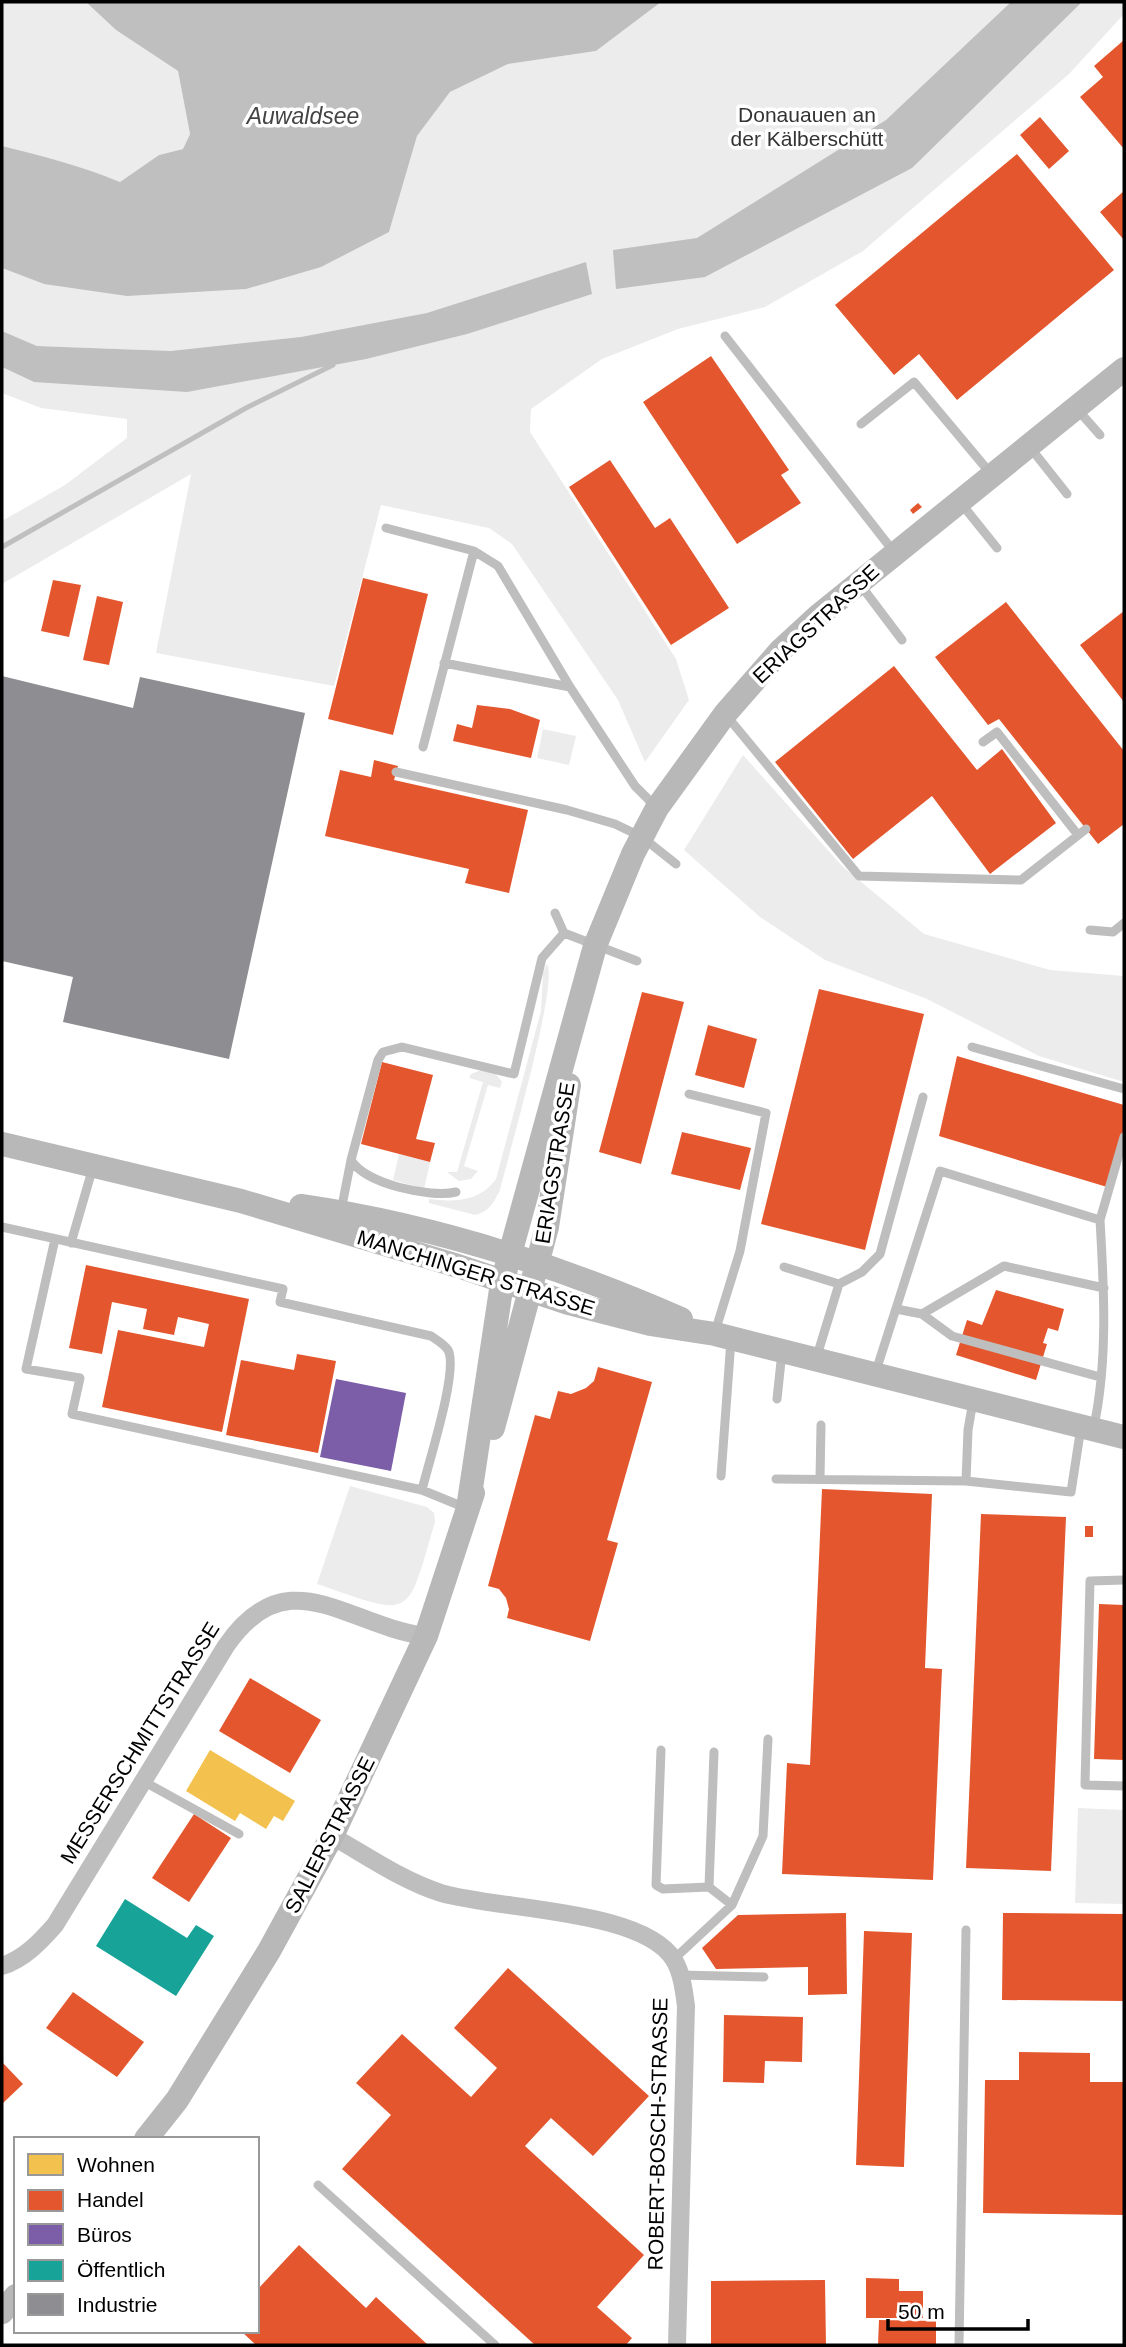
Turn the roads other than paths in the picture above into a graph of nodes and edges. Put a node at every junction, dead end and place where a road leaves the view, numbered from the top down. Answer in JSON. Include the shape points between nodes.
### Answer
{"nodes":[{"id":1,"x":725,"y":336,"type":"dead end"},
{"id":2,"x":1124,"y":369,"type":"edge"},
{"id":3,"x":1076,"y":408,"type":"junction"},
{"id":4,"x":861,"y":425,"type":"dead end"},
{"id":5,"x":1100,"y":435,"type":"dead end"},
{"id":6,"x":1029,"y":445,"type":"junction"},
{"id":7,"x":992,"y":475,"type":"junction"},
{"id":8,"x":1067,"y":494,"type":"dead end"},
{"id":9,"x":959,"y":501,"type":"junction"},
{"id":10,"x":386,"y":528,"type":"dead end"},
{"id":11,"x":997,"y":548,"type":"dead end"},
{"id":12,"x":474,"y":551,"type":"junction"},
{"id":13,"x":894,"y":552,"type":"junction"},
{"id":14,"x":858,"y":582,"type":"junction"},
{"id":15,"x":902,"y":640,"type":"dead end"},
{"id":16,"x":444,"y":663,"type":"junction"},
{"id":17,"x":570,"y":687,"type":"junction"},
{"id":18,"x":725,"y":714,"type":"junction"},
{"id":19,"x":983,"y":742,"type":"dead end"},
{"id":20,"x":423,"y":747,"type":"dead end"},
{"id":21,"x":396,"y":772,"type":"dead end"},
{"id":22,"x":657,"y":808,"type":"junction"},
{"id":23,"x":1086,"y":829,"type":"dead end"},
{"id":24,"x":1077,"y":835,"type":"junction"},
{"id":25,"x":642,"y":838,"type":"junction"},
{"id":26,"x":676,"y":864,"type":"dead end"},
{"id":27,"x":555,"y":913,"type":"dead end"},
{"id":28,"x":1124,"y":923,"type":"edge"},
{"id":29,"x":1090,"y":930,"type":"dead end"},
{"id":30,"x":564,"y":933,"type":"junction"},
{"id":31,"x":595,"y":946,"type":"junction"},
{"id":32,"x":637,"y":961,"type":"dead end"},
{"id":33,"x":573,"y":1032,"type":"junction"},
{"id":34,"x":972,"y":1047,"type":"dead end"},
{"id":35,"x":1124,"y":1089,"type":"edge"},
{"id":36,"x":689,"y":1094,"type":"dead end"},
{"id":37,"x":923,"y":1097,"type":"dead end"},
{"id":38,"x":1124,"y":1137,"type":"edge"},
{"id":39,"x":2,"y":1144,"type":"edge"},
{"id":40,"x":351,"y":1160,"type":"junction"},
{"id":41,"x":94,"y":1166,"type":"junction"},
{"id":42,"x":456,"y":1192,"type":"dead end"},
{"id":43,"x":241,"y":1201,"type":"junction"},
{"id":44,"x":341,"y":1213,"type":"junction"},
{"id":45,"x":1100,"y":1220,"type":"junction"},
{"id":46,"x":2,"y":1227,"type":"edge"},
{"id":47,"x":55,"y":1239,"type":"junction"},
{"id":48,"x":71,"y":1242,"type":"junction"},
{"id":49,"x":510,"y":1254,"type":"junction"},
{"id":50,"x":538,"y":1264,"type":"junction"},
{"id":51,"x":784,"y":1267,"type":"dead end"},
{"id":52,"x":502,"y":1283,"type":"junction"},
{"id":53,"x":839,"y":1284,"type":"junction"},
{"id":54,"x":1104,"y":1288,"type":"junction"},
{"id":55,"x":531,"y":1292,"type":"junction"},
{"id":56,"x":896,"y":1309,"type":"junction"},
{"id":57,"x":922,"y":1314,"type":"junction"},
{"id":58,"x":723,"y":1336,"type":"junction"},
{"id":59,"x":782,"y":1352,"type":"junction"},
{"id":60,"x":816,"y":1361,"type":"junction"},
{"id":61,"x":875,"y":1376,"type":"junction"},
{"id":62,"x":1100,"y":1377,"type":"junction"},
{"id":63,"x":778,"y":1399,"type":"dead end"},
{"id":64,"x":973,"y":1399,"type":"junction"},
{"id":65,"x":821,"y":1425,"type":"dead end"},
{"id":66,"x":1087,"y":1427,"type":"junction"},
{"id":67,"x":1124,"y":1437,"type":"edge"},
{"id":68,"x":720,"y":1476,"type":"dead end"},
{"id":69,"x":776,"y":1479,"type":"dead end"},
{"id":70,"x":820,"y":1479,"type":"junction"},
{"id":71,"x":966,"y":1481,"type":"junction"},
{"id":72,"x":422,"y":1490,"type":"junction"},
{"id":73,"x":468,"y":1508,"type":"junction"},
{"id":74,"x":1124,"y":1580,"type":"edge"},
{"id":75,"x":426,"y":1636,"type":"junction"},
{"id":76,"x":768,"y":1739,"type":"dead end"},
{"id":77,"x":661,"y":1750,"type":"dead end"},
{"id":78,"x":714,"y":1752,"type":"dead end"},
{"id":79,"x":754,"y":1754,"type":"dead end"},
{"id":80,"x":766,"y":1754,"type":"junction"},
{"id":81,"x":143,"y":1781,"type":"junction"},
{"id":82,"x":1124,"y":1787,"type":"edge"},
{"id":83,"x":239,"y":1834,"type":"dead end"},
{"id":84,"x":332,"y":1836,"type":"junction"},
{"id":85,"x":709,"y":1887,"type":"junction"},
{"id":86,"x":733,"y":1905,"type":"junction"},
{"id":87,"x":966,"y":1930,"type":"dead end"},
{"id":88,"x":2,"y":1966,"type":"edge"},
{"id":89,"x":677,"y":1967,"type":"junction"},
{"id":90,"x":764,"y":1977,"type":"dead end"},
{"id":91,"x":148,"y":2137,"type":"edge"},
{"id":92,"x":318,"y":2185,"type":"dead end"},
{"id":93,"x":14,"y":2298,"type":"edge"},
{"id":94,"x":2,"y":2312,"type":"edge"},
{"id":95,"x":495,"y":2345,"type":"edge"},
{"id":96,"x":677,"y":2345,"type":"edge"},
{"id":97,"x":959,"y":2345,"type":"edge"}],
"edges":[{"from":1,"to":13,"type":"lane"},
{"from":2,"to":3,"type":"main road","name":"ERIAGSTRASSE"},
{"from":3,"to":5,"type":"lane"},
{"from":3,"to":6,"type":"main road","name":"ERIAGSTRASSE"},
{"from":4,"to":7,"type":"lane","via":[[914,382]]},
{"from":6,"to":7,"type":"main road","name":"ERIAGSTRASSE"},
{"from":6,"to":8,"type":"lane"},
{"from":7,"to":9,"type":"main road","name":"ERIAGSTRASSE"},
{"from":9,"to":11,"type":"lane"},
{"from":9,"to":13,"type":"main road","name":"ERIAGSTRASSE"},
{"from":10,"to":12,"type":"lane"},
{"from":12,"to":16,"type":"lane"},
{"from":12,"to":17,"type":"lane","via":[[498,566]]},
{"from":13,"to":14,"type":"main road","name":"ERIAGSTRASSE"},
{"from":14,"to":15,"type":"lane"},
{"from":14,"to":18,"type":"main road","name":"ERIAGSTRASSE","via":[[781,650]]},
{"from":16,"to":17,"type":"lane"},
{"from":16,"to":20,"type":"lane"},
{"from":17,"to":22,"type":"lane","via":[[635,786]]},
{"from":18,"to":22,"type":"main road","name":"ERIAGSTRASSE"},
{"from":18,"to":24,"type":"lane","via":[[859,876],[1021,880]]},
{"from":19,"to":24,"type":"lane","via":[[997,732]]},
{"from":21,"to":25,"type":"lane","via":[[567,810],[615,824]]},
{"from":22,"to":25,"type":"main road","name":"ERIAGSTRASSE"},
{"from":23,"to":24,"type":"lane"},
{"from":25,"to":26,"type":"lane"},
{"from":25,"to":31,"type":"main road","name":"ERIAGSTRASSE"},
{"from":27,"to":30,"type":"lane"},
{"from":28,"to":29,"type":"lane","via":[[1113,932]]},
{"from":30,"to":31,"type":"lane"},
{"from":30,"to":40,"type":"lane","via":[[542,958],[514,1074],[402,1047],[383,1052]]},
{"from":31,"to":32,"type":"lane"},
{"from":31,"to":33,"type":"main road","name":"ERIAGSTRASSE"},
{"from":33,"to":49,"type":"main road","name":"ERIAGSTRASSE"},
{"from":33,"to":50,"type":"main road","name":"ERIAGSTRASSE","via":[[563,1132]]},
{"from":34,"to":35,"type":"lane"},
{"from":36,"to":58,"type":"lane","via":[[766,1113]]},
{"from":37,"to":53,"type":"lane","via":[[880,1254],[862,1272]]},
{"from":38,"to":45,"type":"lane"},
{"from":39,"to":41,"type":"main road","name":"MANCHINGER STRASSE"},
{"from":40,"to":42,"type":"lane","via":[[372,1178],[426,1193]]},
{"from":40,"to":44,"type":"lane"},
{"from":41,"to":43,"type":"main road","name":"MANCHINGER STRASSE"},
{"from":41,"to":48,"type":"lane"},
{"from":43,"to":44,"type":"main road","name":"MANCHINGER STRASSE"},
{"from":43,"to":52,"type":"main road","name":"MANCHINGER STRASSE"},
{"from":44,"to":49,"type":"main road","name":"MANCHINGER STRASSE"},
{"from":45,"to":54,"type":"lane"},
{"from":45,"to":56,"type":"lane","via":[[940,1171]]},
{"from":46,"to":47,"type":"lane"},
{"from":47,"to":48,"type":"lane"},
{"from":47,"to":72,"type":"lane","via":[[26,1369],[80,1378],[72,1414]]},
{"from":48,"to":72,"type":"lane","via":[[283,1289],[280,1302],[440,1341],[448,1350],[451,1376]]},
{"from":49,"to":50,"type":"main road","name":"MANCHINGER STRASSE"},
{"from":49,"to":52,"type":"main road","name":"SALIERSTRASSE"},
{"from":50,"to":55,"type":"main road","name":"ERIAGSTRASSE"},
{"from":50,"to":58,"type":"main road","name":"MANCHINGER STRASSE"},
{"from":51,"to":53,"type":"lane"},
{"from":52,"to":55,"type":"main road","name":"MANCHINGER STRASSE"},
{"from":52,"to":73,"type":"main road","name":"SALIERSTRASSE"},
{"from":53,"to":60,"type":"lane"},
{"from":54,"to":57,"type":"lane","via":[[1004,1266]]},
{"from":54,"to":62,"type":"lane"},
{"from":55,"to":58,"type":"main road","name":"MANCHINGER STRASSE","via":[[650,1324]]},
{"from":55,"to":73,"type":"main road","name":"SALIERSTRASSE"},
{"from":56,"to":57,"type":"lane"},
{"from":56,"to":61,"type":"lane"},
{"from":57,"to":62,"type":"lane","via":[[952,1336]]},
{"from":58,"to":59,"type":"main road","name":"MANCHINGER STRASSE"},
{"from":58,"to":68,"type":"lane"},
{"from":59,"to":60,"type":"main road","name":"MANCHINGER STRASSE"},
{"from":59,"to":63,"type":"lane"},
{"from":60,"to":61,"type":"main road","name":"MANCHINGER STRASSE"},
{"from":61,"to":64,"type":"main road","name":"MANCHINGER STRASSE"},
{"from":62,"to":66,"type":"lane"},
{"from":64,"to":66,"type":"main road","name":"MANCHINGER STRASSE"},
{"from":64,"to":71,"type":"lane"},
{"from":65,"to":70,"type":"lane"},
{"from":66,"to":67,"type":"main road","name":"MANCHINGER STRASSE"},
{"from":66,"to":71,"type":"lane","via":[[1070,1492]]},
{"from":69,"to":70,"type":"lane"},
{"from":70,"to":71,"type":"lane"},
{"from":72,"to":73,"type":"lane"},
{"from":73,"to":75,"type":"main road","name":"SALIERSTRASSE"},
{"from":74,"to":82,"type":"lane","via":[[1090,1580],[1085,1785]]},
{"from":75,"to":81,"type":"street","name":"MESSERSCHMITTSTRASSE","via":[[403,1633],[302,1599],[279,1601],[258,1610],[226,1646]]},
{"from":75,"to":84,"type":"main road","name":"SALIERSTRASSE"},
{"from":76,"to":80,"type":"lane"},
{"from":77,"to":85,"type":"lane","via":[[656,1885],[663,1889]]},
{"from":78,"to":85,"type":"lane"},
{"from":79,"to":80,"type":"lane"},
{"from":80,"to":86,"type":"lane","via":[[763,1836]]},
{"from":81,"to":83,"type":"lane"},
{"from":81,"to":88,"type":"street","name":"MESSERSCHMITTSTRASSE","via":[[55,1925],[36,1946]]},
{"from":84,"to":89,"type":"street","via":[[439,1892],[629,1927],[655,1939]]},
{"from":84,"to":91,"type":"main road","name":"SALIERSTRASSE","via":[[269,1951],[177,2100]]},
{"from":85,"to":86,"type":"lane"},
{"from":86,"to":89,"type":"lane"},
{"from":87,"to":97,"type":"lane"},
{"from":89,"to":90,"type":"lane"},
{"from":89,"to":96,"type":"street","name":"ROBERT-BOSCH-STRASSE","via":[[686,2006]]},
{"from":92,"to":95,"type":"lane"},
{"from":93,"to":94,"type":"main road"}]}
